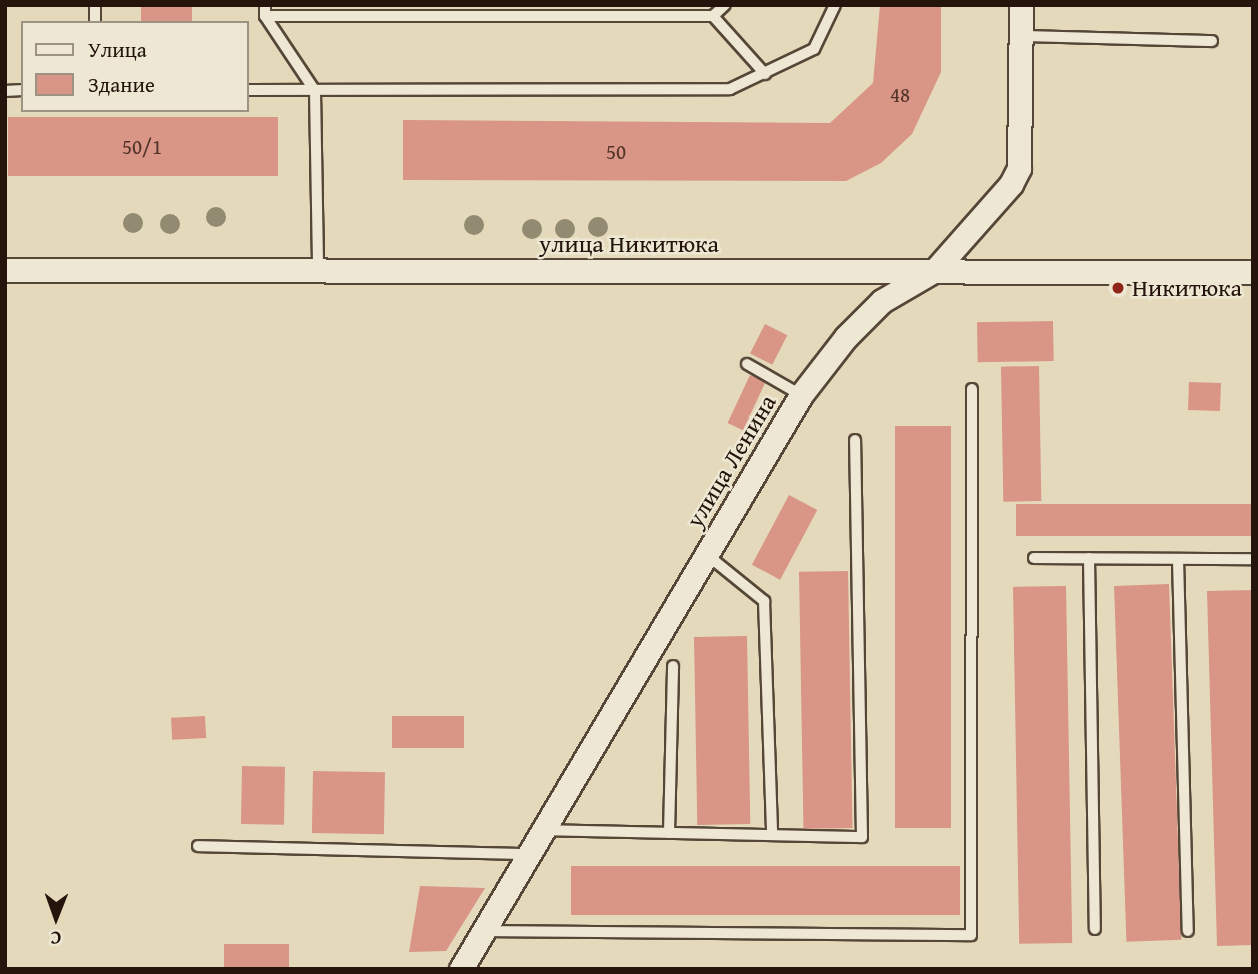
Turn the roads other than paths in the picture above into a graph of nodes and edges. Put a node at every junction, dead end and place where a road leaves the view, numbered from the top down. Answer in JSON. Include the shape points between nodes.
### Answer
{"nodes":[{"id":1,"x":725,"y":5,"type":"edge"},
{"id":2,"x":835,"y":5,"type":"edge"},
{"id":3,"x":1021,"y":5,"type":"edge"},
{"id":4,"x":265,"y":11,"type":"edge"},
{"id":5,"x":713,"y":16,"type":"junction"},
{"id":6,"x":1021,"y":36,"type":"junction"},
{"id":7,"x":1212,"y":41,"type":"dead end"},
{"id":8,"x":765,"y":74,"type":"junction"},
{"id":9,"x":248,"y":90,"type":"edge"},
{"id":10,"x":315,"y":91,"type":"junction"},
{"id":11,"x":5,"y":270,"type":"edge"},
{"id":12,"x":318,"y":270,"type":"junction"},
{"id":13,"x":935,"y":270,"type":"junction"},
{"id":14,"x":1253,"y":272,"type":"edge"},
{"id":15,"x":747,"y":364,"type":"dead end"},
{"id":16,"x":972,"y":389,"type":"dead end"},
{"id":17,"x":801,"y":395,"type":"junction"},
{"id":18,"x":855,"y":440,"type":"dead end"},
{"id":19,"x":706,"y":554,"type":"junction"},
{"id":20,"x":1034,"y":558,"type":"dead end"},
{"id":21,"x":1089,"y":558,"type":"junction"},
{"id":22,"x":1178,"y":559,"type":"junction"},
{"id":23,"x":1253,"y":559,"type":"edge"},
{"id":24,"x":673,"y":666,"type":"dead end"},
{"id":25,"x":541,"y":830,"type":"junction"},
{"id":26,"x":669,"y":833,"type":"junction"},
{"id":27,"x":772,"y":835,"type":"junction"},
{"id":28,"x":198,"y":846,"type":"dead end"},
{"id":29,"x":527,"y":854,"type":"junction"},
{"id":30,"x":1095,"y":929,"type":"dead end"},
{"id":31,"x":483,"y":931,"type":"junction"},
{"id":32,"x":1188,"y":931,"type":"dead end"},
{"id":33,"x":461,"y":969,"type":"edge"}],
"edges":[{"from":1,"to":5,"type":"lane"},
{"from":2,"to":8,"type":"lane","via":[[814,49]]},
{"from":3,"to":6,"type":"street","name":"улица Ленина"},
{"from":4,"to":5,"type":"lane"},
{"from":4,"to":10,"type":"lane"},
{"from":5,"to":8,"type":"lane"},
{"from":6,"to":7,"type":"lane"},
{"from":6,"to":13,"type":"street","name":"улица Ленина","via":[[1019,168],[981,223]]},
{"from":8,"to":10,"type":"lane","via":[[730,89]]},
{"from":9,"to":10,"type":"lane"},
{"from":10,"to":12,"type":"lane"},
{"from":11,"to":12,"type":"street","name":"улица Никитюка"},
{"from":12,"to":13,"type":"street","name":"улица Никитюка"},
{"from":13,"to":14,"type":"street","name":"улица Никитюка"},
{"from":13,"to":17,"type":"street","name":"улица Ленина","via":[[882,301]]},
{"from":15,"to":17,"type":"lane"},
{"from":16,"to":31,"type":"lane","via":[[971,935]]},
{"from":17,"to":19,"type":"street","name":"улица Ленина"},
{"from":18,"to":27,"type":"lane","via":[[862,837]]},
{"from":19,"to":25,"type":"street","name":"улица Ленина"},
{"from":19,"to":27,"type":"lane","via":[[764,601]]},
{"from":20,"to":21,"type":"lane"},
{"from":21,"to":22,"type":"lane"},
{"from":21,"to":30,"type":"lane"},
{"from":22,"to":23,"type":"lane"},
{"from":22,"to":32,"type":"lane"},
{"from":24,"to":26,"type":"lane"},
{"from":25,"to":26,"type":"lane"},
{"from":25,"to":29,"type":"street","name":"улица Ленина"},
{"from":26,"to":27,"type":"lane"},
{"from":28,"to":29,"type":"lane"},
{"from":29,"to":31,"type":"street","name":"улица Ленина"},
{"from":31,"to":33,"type":"street","name":"улица Ленина"}]}
